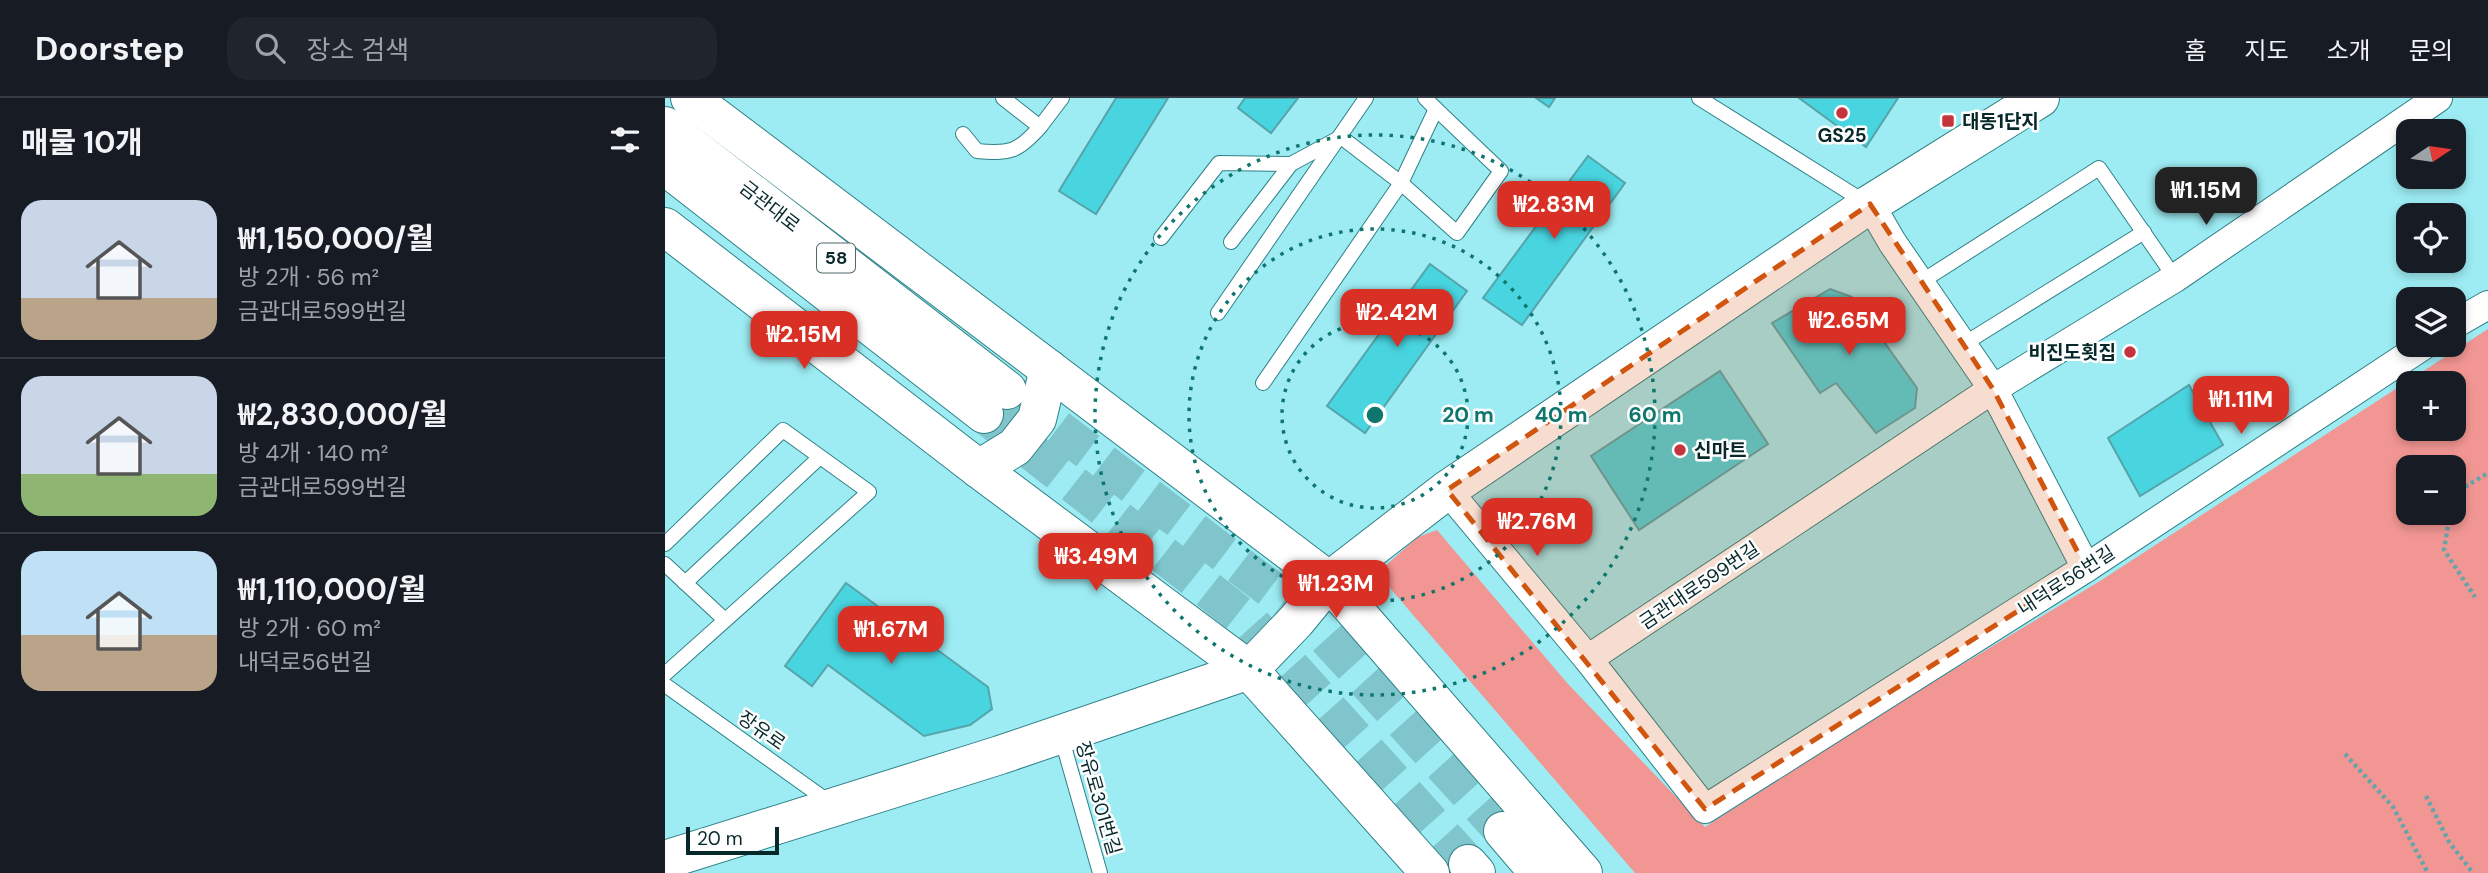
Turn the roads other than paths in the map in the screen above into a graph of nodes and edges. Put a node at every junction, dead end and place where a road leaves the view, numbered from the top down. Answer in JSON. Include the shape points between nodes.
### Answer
{"nodes":[{"id":1,"x":690,"y":98,"type":"edge"},
{"id":2,"x":1003,"y":98,"type":"edge"},
{"id":3,"x":1062,"y":98,"type":"edge"},
{"id":4,"x":1366,"y":98,"type":"edge"},
{"id":5,"x":1425,"y":98,"type":"edge"},
{"id":6,"x":1700,"y":98,"type":"edge"},
{"id":7,"x":2040,"y":98,"type":"edge"},
{"id":8,"x":2438,"y":98,"type":"edge"},
{"id":9,"x":1436,"y":109,"type":"junction"},
{"id":10,"x":665,"y":126,"type":"edge"},
{"id":11,"x":1040,"y":127,"type":"junction"},
{"id":12,"x":963,"y":134,"type":"dead end"},
{"id":13,"x":1341,"y":137,"type":"junction"},
{"id":14,"x":1291,"y":164,"type":"junction"},
{"id":15,"x":665,"y":166,"type":"edge"},
{"id":16,"x":1401,"y":183,"type":"junction"},
{"id":17,"x":1870,"y":204,"type":"junction"},
{"id":18,"x":665,"y":227,"type":"edge"},
{"id":19,"x":2144,"y":232,"type":"junction"},
{"id":20,"x":1161,"y":238,"type":"dead end"},
{"id":21,"x":1231,"y":242,"type":"dead end"},
{"id":22,"x":2175,"y":278,"type":"junction"},
{"id":23,"x":1924,"y":280,"type":"dead end"},
{"id":24,"x":2488,"y":305,"type":"edge"},
{"id":25,"x":1219,"y":313,"type":"dead end"},
{"id":26,"x":2466,"y":318,"type":"edge"},
{"id":27,"x":1967,"y":342,"type":"dead end"},
{"id":28,"x":2406,"y":357,"type":"edge"},
{"id":29,"x":1049,"y":369,"type":"junction"},
{"id":30,"x":1263,"y":383,"type":"dead end"},
{"id":31,"x":1993,"y":389,"type":"junction"},
{"id":32,"x":820,"y":457,"type":"junction"},
{"id":33,"x":979,"y":469,"type":"junction"},
{"id":34,"x":1447,"y":489,"type":"junction"},
{"id":35,"x":665,"y":544,"type":"edge"},
{"id":36,"x":665,"y":564,"type":"edge"},
{"id":37,"x":2086,"y":568,"type":"junction"},
{"id":38,"x":1329,"y":581,"type":"junction"},
{"id":39,"x":685,"y":583,"type":"junction"},
{"id":40,"x":725,"y":621,"type":"junction"},
{"id":41,"x":1588,"y":659,"type":"junction"},
{"id":42,"x":1249,"y":670,"type":"junction"},
{"id":43,"x":665,"y":674,"type":"edge"},
{"id":44,"x":665,"y":685,"type":"edge"},
{"id":45,"x":1061,"y":734,"type":"junction"},
{"id":46,"x":836,"y":807,"type":"junction"},
{"id":47,"x":1503,"y":831,"type":"tunnel mouth"},
{"id":48,"x":665,"y":860,"type":"edge"},
{"id":49,"x":1100,"y":873,"type":"edge"},
{"id":50,"x":1430,"y":873,"type":"edge"},
{"id":51,"x":1539,"y":873,"type":"edge"},
{"id":52,"x":1583,"y":873,"type":"edge"}],
"edges":[{"from":1,"to":29,"type":"main road"},
{"from":2,"to":11,"type":"lane"},
{"from":3,"to":11,"type":"lane"},
{"from":4,"to":13,"type":"lane"},
{"from":5,"to":9,"type":"lane"},
{"from":6,"to":17,"type":"lane"},
{"from":7,"to":17,"type":"main road"},
{"from":8,"to":22,"type":"street","name":"금관대로599번길"},
{"from":9,"to":16,"type":"lane"},
{"from":9,"to":16,"type":"lane","via":[[1501,171],[1457,233]]},
{"from":10,"to":15,"type":"main road","name":"금관대로","number":"58","via":[[996,402]]},
{"from":11,"to":12,"type":"lane","via":[[1024,145],[1001,153],[977,152]]},
{"from":13,"to":14,"type":"lane"},
{"from":13,"to":16,"type":"lane"},
{"from":13,"to":25,"type":"lane"},
{"from":14,"to":20,"type":"lane","via":[[1219,163]]},
{"from":14,"to":21,"type":"lane"},
{"from":16,"to":30,"type":"lane"},
{"from":17,"to":31,"type":"street"},
{"from":17,"to":34,"type":"main road"},
{"from":18,"to":33,"type":"main road"},
{"from":19,"to":22,"type":"lane"},
{"from":19,"to":23,"type":"lane","via":[[2099,168]]},
{"from":19,"to":27,"type":"lane"},
{"from":22,"to":31,"type":"street","name":"금관대로599번길"},
{"from":24,"to":26,"type":"street"},
{"from":28,"to":37,"type":"street","name":"내덕로56번길"},
{"from":29,"to":33,"type":"main road","via":[[1037,419],[1015,447]]},
{"from":29,"to":38,"type":"main road"},
{"from":31,"to":37,"type":"street"},
{"from":31,"to":41,"type":"street","name":"금관대로599번길"},
{"from":32,"to":35,"type":"lane","via":[[783,429]]},
{"from":32,"to":39,"type":"lane"},
{"from":32,"to":40,"type":"lane","via":[[869,492]]},
{"from":33,"to":42,"type":"main road"},
{"from":34,"to":38,"type":"main road"},
{"from":34,"to":41,"type":"street"},
{"from":36,"to":39,"type":"lane"},
{"from":37,"to":41,"type":"street","name":"내덕로56번길","via":[[1705,809]]},
{"from":38,"to":42,"type":"main road"},
{"from":38,"to":52,"type":"main road"},
{"from":39,"to":40,"type":"lane"},
{"from":40,"to":43,"type":"lane"},
{"from":42,"to":45,"type":"main road"},
{"from":42,"to":50,"type":"main road"},
{"from":44,"to":46,"type":"lane","name":"장유로"},
{"from":45,"to":46,"type":"main road"},
{"from":45,"to":49,"type":"lane","name":"장유로301번길"},
{"from":46,"to":48,"type":"main road"},
{"from":47,"to":51,"type":"main road"}]}
